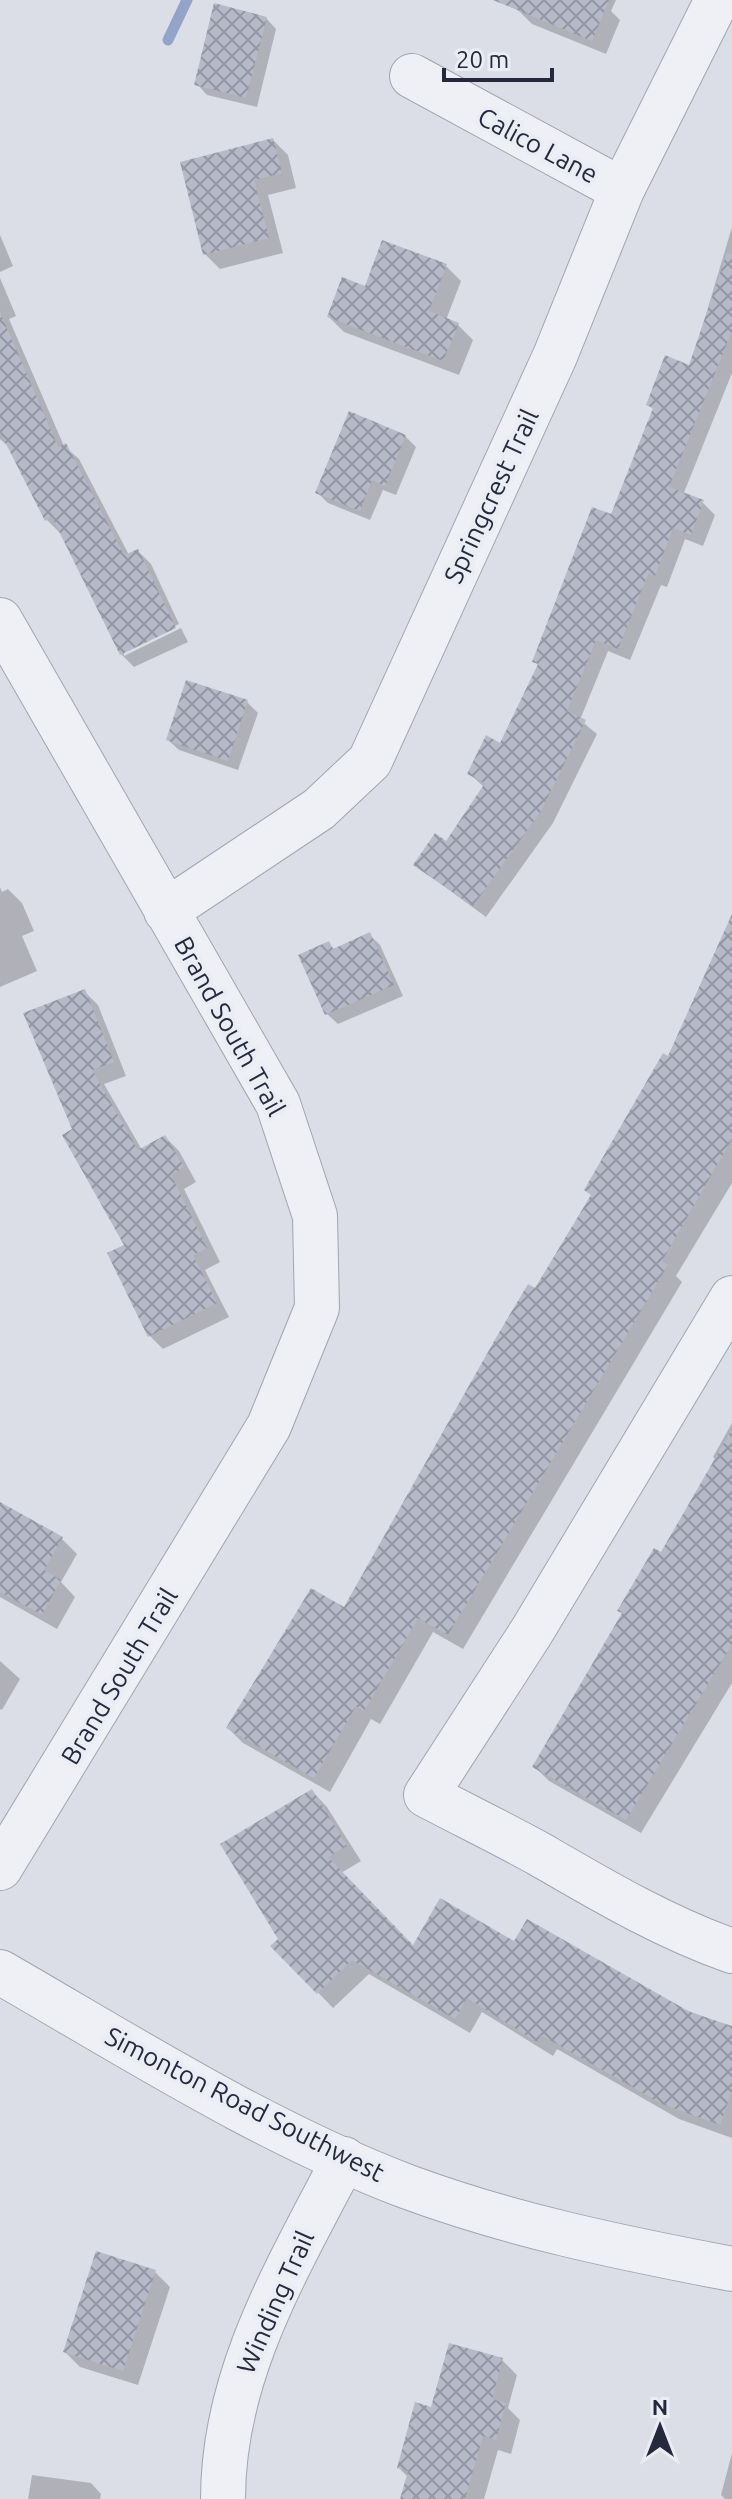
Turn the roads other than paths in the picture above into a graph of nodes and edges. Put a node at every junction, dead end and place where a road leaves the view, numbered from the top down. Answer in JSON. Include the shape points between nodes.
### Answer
{"nodes":[{"id":1,"x":717,"y":0,"type":"edge"},
{"id":2,"x":412,"y":76,"type":"dead end"},
{"id":3,"x":622,"y":190,"type":"junction"},
{"id":4,"x":0,"y":620,"type":"edge"},
{"id":5,"x":166,"y":911,"type":"junction"},
{"id":6,"x":732,"y":1298,"type":"edge"},
{"id":7,"x":0,"y":1868,"type":"edge"},
{"id":8,"x":732,"y":1951,"type":"edge"},
{"id":9,"x":0,"y":1972,"type":"edge"},
{"id":10,"x":344,"y":2159,"type":"junction"},
{"id":11,"x":732,"y":2269,"type":"edge"},
{"id":12,"x":223,"y":2499,"type":"edge"}],
"edges":[{"from":1,"to":3,"type":"street","name":"Springcrest Trail"},
{"from":2,"to":3,"type":"street","name":"Calico Lane"},
{"from":3,"to":5,"type":"street","name":"Springcrest Trail","via":[[555,356],[370,761],[319,809]]},
{"from":4,"to":5,"type":"street","name":"Brand South Trail"},
{"from":5,"to":7,"type":"street","name":"Brand South Trail","via":[[278,1104],[315,1216],[317,1308],[269,1426]]},
{"from":6,"to":8,"type":"street","via":[[532,1631],[426,1795],[611,1897]]},
{"from":9,"to":10,"type":"street","name":"Simonton Road Southwest","via":[[209,2091]]},
{"from":10,"to":11,"type":"street","name":"Simonton Road Southwest","via":[[421,2191],[545,2231]]},
{"from":10,"to":12,"type":"street","name":"Winding Trail","via":[[254,2338],[237,2388]]}]}
